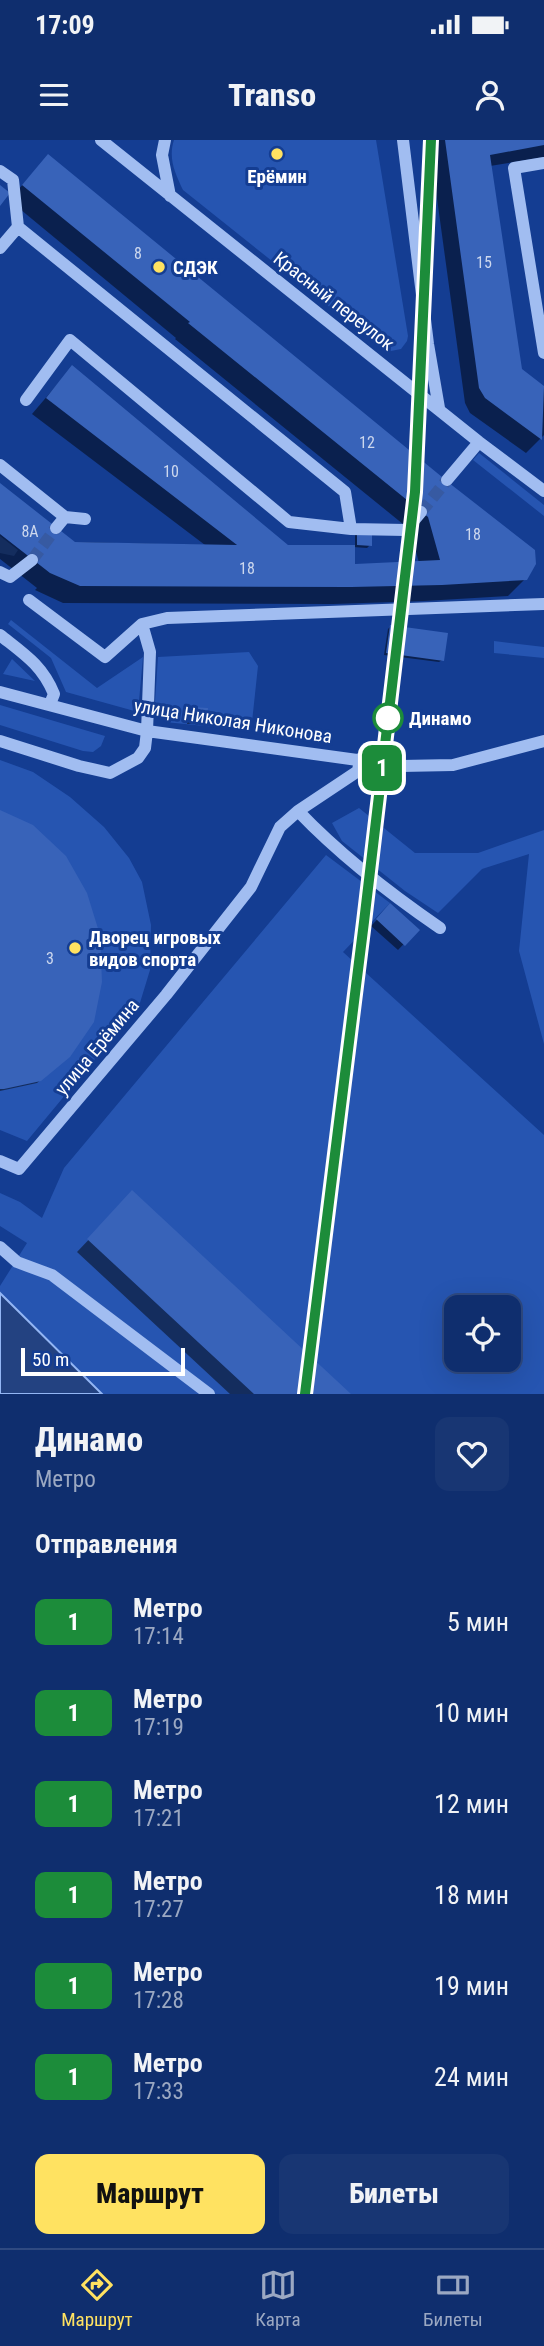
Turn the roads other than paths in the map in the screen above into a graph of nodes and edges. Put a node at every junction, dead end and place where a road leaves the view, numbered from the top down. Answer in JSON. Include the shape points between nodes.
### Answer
{"nodes":[{"id":1,"x":101,"y":140,"type":"edge"},
{"id":2,"x":165,"y":140,"type":"edge"},
{"id":3,"x":403,"y":140,"type":"edge"},
{"id":4,"x":544,"y":163,"type":"edge"},
{"id":5,"x":0,"y":171,"type":"edge"},
{"id":6,"x":170,"y":196,"type":"junction"},
{"id":7,"x":18,"y":227,"type":"junction"},
{"id":8,"x":0,"y":248,"type":"edge"},
{"id":9,"x":544,"y":353,"type":"edge"},
{"id":10,"x":26,"y":400,"type":"dead end"},
{"id":11,"x":439,"y":408,"type":"junction"},
{"id":12,"x":479,"y":442,"type":"junction"},
{"id":13,"x":0,"y":465,"type":"edge"},
{"id":14,"x":447,"y":480,"type":"tunnel mouth"},
{"id":15,"x":544,"y":491,"type":"edge"},
{"id":16,"x":421,"y":512,"type":"tunnel mouth"},
{"id":17,"x":65,"y":517,"type":"junction"},
{"id":18,"x":85,"y":519,"type":"dead end"},
{"id":19,"x":56,"y":528,"type":"tunnel mouth"},
{"id":20,"x":351,"y":529,"type":"junction"},
{"id":21,"x":32,"y":559,"type":"tunnel mouth"},
{"id":22,"x":0,"y":572,"type":"edge"},
{"id":23,"x":29,"y":600,"type":"dead end"},
{"id":24,"x":544,"y":604,"type":"edge"},
{"id":25,"x":142,"y":624,"type":"junction"},
{"id":26,"x":0,"y":635,"type":"edge"},
{"id":27,"x":0,"y":692,"type":"edge"},
{"id":28,"x":50,"y":704,"type":"junction"},
{"id":29,"x":148,"y":731,"type":"junction"},
{"id":30,"x":0,"y":741,"type":"edge"},
{"id":31,"x":544,"y":741,"type":"edge"},
{"id":32,"x":360,"y":760,"type":"junction"},
{"id":33,"x":298,"y":811,"type":"junction"},
{"id":34,"x":440,"y":928,"type":"dead end"},
{"id":35,"x":0,"y":1161,"type":"edge"},
{"id":36,"x":0,"y":1247,"type":"edge"},
{"id":37,"x":209,"y":1394,"type":"edge"}],
"edges":[{"from":1,"to":6,"type":"street","name":"Красный переулок"},
{"from":2,"to":6,"type":"street","via":[[162,155]]},
{"from":3,"to":11,"type":"street"},
{"from":4,"to":9,"type":"street","via":[[514,168]]},
{"from":5,"to":7,"type":"street","via":[[13,180]]},
{"from":6,"to":11,"type":"street","name":"Красный переулок"},
{"from":7,"to":8,"type":"street"},
{"from":7,"to":20,"type":"street","via":[[345,492]]},
{"from":10,"to":20,"type":"street","via":[[70,340],[289,522]]},
{"from":11,"to":12,"type":"street","name":"Красный переулок"},
{"from":12,"to":14,"type":"street"},
{"from":12,"to":15,"type":"street","name":"Красный переулок"},
{"from":13,"to":17,"type":"street"},
{"from":16,"to":20,"type":"street","via":[[406,530]]},
{"from":17,"to":18,"type":"street"},
{"from":17,"to":19,"type":"street"},
{"from":21,"to":22,"type":"street","via":[[10,577]]},
{"from":23,"to":25,"type":"street","via":[[104,657]]},
{"from":24,"to":25,"type":"street","via":[[167,618]]},
{"from":25,"to":29,"type":"street","via":[[150,652]]},
{"from":26,"to":28,"type":"street","via":[[46,676],[54,694]]},
{"from":27,"to":28,"type":"street","name":"улица Николая Никонова"},
{"from":28,"to":29,"type":"street","name":"улица Николая Никонова"},
{"from":29,"to":30,"type":"street","via":[[138,758],[110,773]]},
{"from":29,"to":32,"type":"street","name":"улица Николая Никонова"},
{"from":31,"to":32,"type":"street","name":"улица Николая Никонова","via":[[453,765],[401,766]]},
{"from":32,"to":33,"type":"street","name":"улица Ерёмина","via":[[358,771]]},
{"from":33,"to":34,"type":"street","via":[[330,844]]},
{"from":33,"to":35,"type":"street","name":"улица Ерёмина","via":[[280,827],[251,887],[19,1169]]},
{"from":36,"to":37,"type":"street","via":[[17,1262],[52,1275]]}]}
